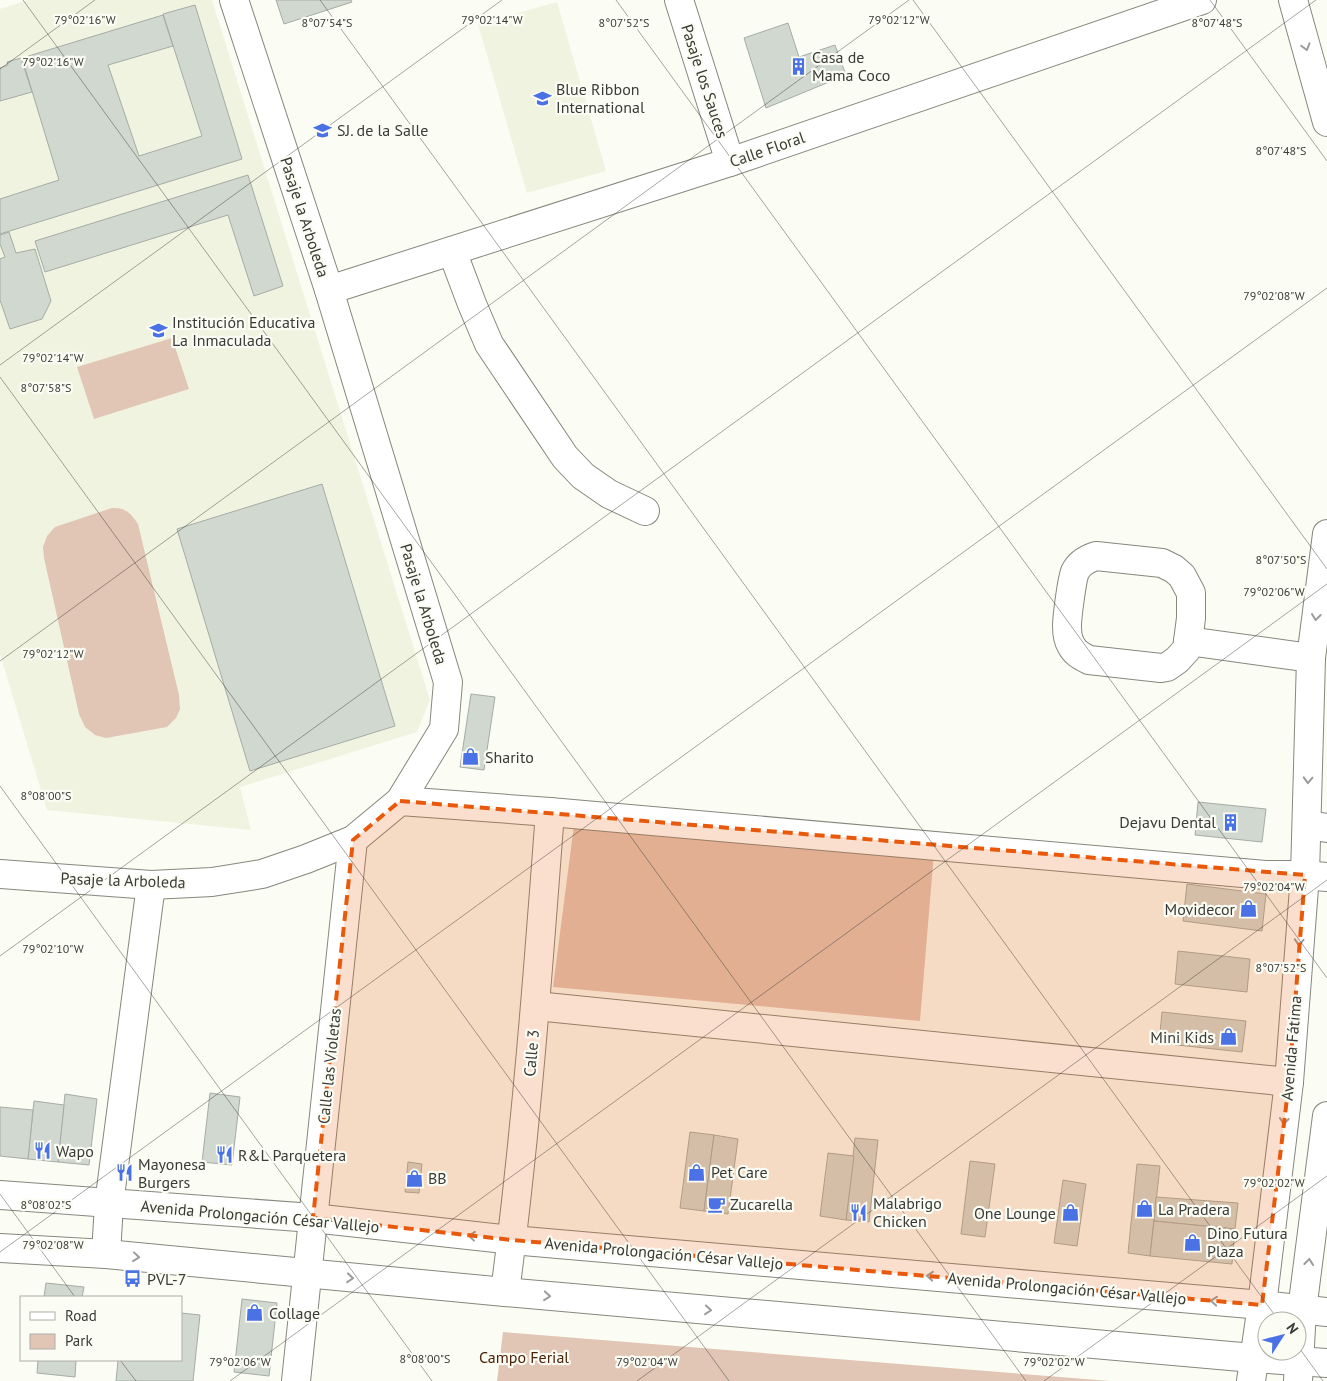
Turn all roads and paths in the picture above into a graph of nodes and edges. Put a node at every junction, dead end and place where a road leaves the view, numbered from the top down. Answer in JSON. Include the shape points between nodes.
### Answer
{"nodes":[{"id":1,"x":234,"y":0,"type":"edge"},
{"id":2,"x":679,"y":0,"type":"edge"},
{"id":3,"x":1202,"y":0,"type":"edge"},
{"id":4,"x":1293,"y":0,"type":"edge"},
{"id":5,"x":1327,"y":122,"type":"edge"},
{"id":6,"x":730,"y":162,"type":"junction"},
{"id":7,"x":452,"y":251,"type":"junction"},
{"id":8,"x":329,"y":290,"type":"junction"},
{"id":9,"x":645,"y":511,"type":"dead end"},
{"id":10,"x":1327,"y":534,"type":"edge"},
{"id":11,"x":1188,"y":641,"type":"junction"},
{"id":12,"x":1311,"y":658,"type":"junction"},
{"id":13,"x":400,"y":801,"type":"junction"},
{"id":14,"x":550,"y":812,"type":"junction"},
{"id":15,"x":1317,"y":826,"type":"edge"},
{"id":16,"x":352,"y":840,"type":"junction"},
{"id":17,"x":0,"y":874,"type":"edge"},
{"id":18,"x":1316,"y":876,"type":"edge"},
{"id":19,"x":151,"y":885,"type":"junction"},
{"id":20,"x":536,"y":1006,"type":"junction"},
{"id":21,"x":1289,"y":1082,"type":"junction"},
{"id":22,"x":1326,"y":1130,"type":"edge"},
{"id":23,"x":0,"y":1195,"type":"edge"},
{"id":24,"x":109,"y":1204,"type":"junction"},
{"id":25,"x":313,"y":1218,"type":"junction"},
{"id":26,"x":512,"y":1240,"type":"junction"},
{"id":27,"x":0,"y":1248,"type":"edge"},
{"id":28,"x":106,"y":1254,"type":"junction"},
{"id":29,"x":307,"y":1274,"type":"junction"},
{"id":30,"x":505,"y":1292,"type":"junction"},
{"id":31,"x":1262,"y":1305,"type":"junction"},
{"id":32,"x":1315,"y":1311,"type":"edge"},
{"id":33,"x":1327,"y":1363,"type":"edge"},
{"id":34,"x":1252,"y":1370,"type":"edge"},
{"id":35,"x":1299,"y":1371,"type":"edge"},
{"id":36,"x":296,"y":1381,"type":"edge"}],
"edges":[{"from":1,"to":8,"type":"street","name":"Pasaje la Arboleda"},
{"from":2,"to":6,"type":"street","name":"Pasaje los Sauces"},
{"from":3,"to":6,"type":"street","name":"Calle Floral"},
{"from":4,"to":5,"type":"street","one_way":true},
{"from":6,"to":7,"type":"street","name":"Calle Floral"},
{"from":7,"to":8,"type":"street","name":"Calle Floral"},
{"from":7,"to":9,"type":"street","via":[[489,344],[565,457],[583,476],[609,494]]},
{"from":8,"to":13,"type":"street","name":"Pasaje la Arboleda","via":[[448,682],[444,729]]},
{"from":10,"to":12,"type":"street","name":"Avenida Fátima","one_way":true},
{"from":11,"to":11,"type":"street","via":[[1191,593],[1174,569],[1162,563],[1096,556],[1080,564],[1074,573],[1067,626],[1068,640],[1078,654],[1089,660],[1161,668],[1177,660],[1187,649]]},
{"from":11,"to":12,"type":"street"},
{"from":12,"to":15,"type":"street","name":"Avenida Fátima","one_way":true},
{"from":13,"to":14,"type":"street"},
{"from":13,"to":16,"type":"street","name":"Pasaje la Arboleda"},
{"from":14,"to":18,"type":"street","via":[[1265,875]]},
{"from":14,"to":20,"type":"street","name":"Calle 3"},
{"from":15,"to":18,"type":"street","name":"Avenida Fátima"},
{"from":16,"to":19,"type":"street","name":"Pasaje la Arboleda","via":[[262,874],[212,882]]},
{"from":16,"to":25,"type":"street","name":"Calle las Violetas"},
{"from":17,"to":19,"type":"street","name":"Pasaje la Arboleda"},
{"from":18,"to":21,"type":"street","name":"Avenida Fátima","one_way":true},
{"from":19,"to":24,"type":"street"},
{"from":20,"to":21,"type":"street"},
{"from":20,"to":26,"type":"street","name":"Calle 3"},
{"from":21,"to":31,"type":"street","name":"Avenida Fátima","one_way":true},
{"from":32,"to":22,"type":"street","one_way":true},
{"from":23,"to":24,"type":"street","name":"Avenida Prolongación César Vallejo"},
{"from":24,"to":25,"type":"street","name":"Avenida Prolongación César Vallejo"},
{"from":24,"to":28,"type":"street"},
{"from":26,"to":25,"type":"street","name":"Avenida Prolongación César Vallejo","one_way":true},
{"from":25,"to":29,"type":"street","name":"Calle las Violetas"},
{"from":26,"to":30,"type":"street","name":"Calle 3"},
{"from":31,"to":26,"type":"street","name":"Avenida Prolongación César Vallejo","one_way":true},
{"from":27,"to":28,"type":"street"},
{"from":28,"to":29,"type":"street","one_way":true},
{"from":29,"to":30,"type":"street","one_way":true},
{"from":29,"to":36,"type":"street","name":"Calle las Violetas"},
{"from":30,"to":34,"type":"street","one_way":true},
{"from":31,"to":32,"type":"street","name":"Avenida Prolongación César Vallejo"},
{"from":31,"to":34,"type":"street","name":"Avenida Fátima"},
{"from":32,"to":35,"type":"street"},
{"from":33,"to":35,"type":"street"},
{"from":34,"to":35,"type":"street"}]}
